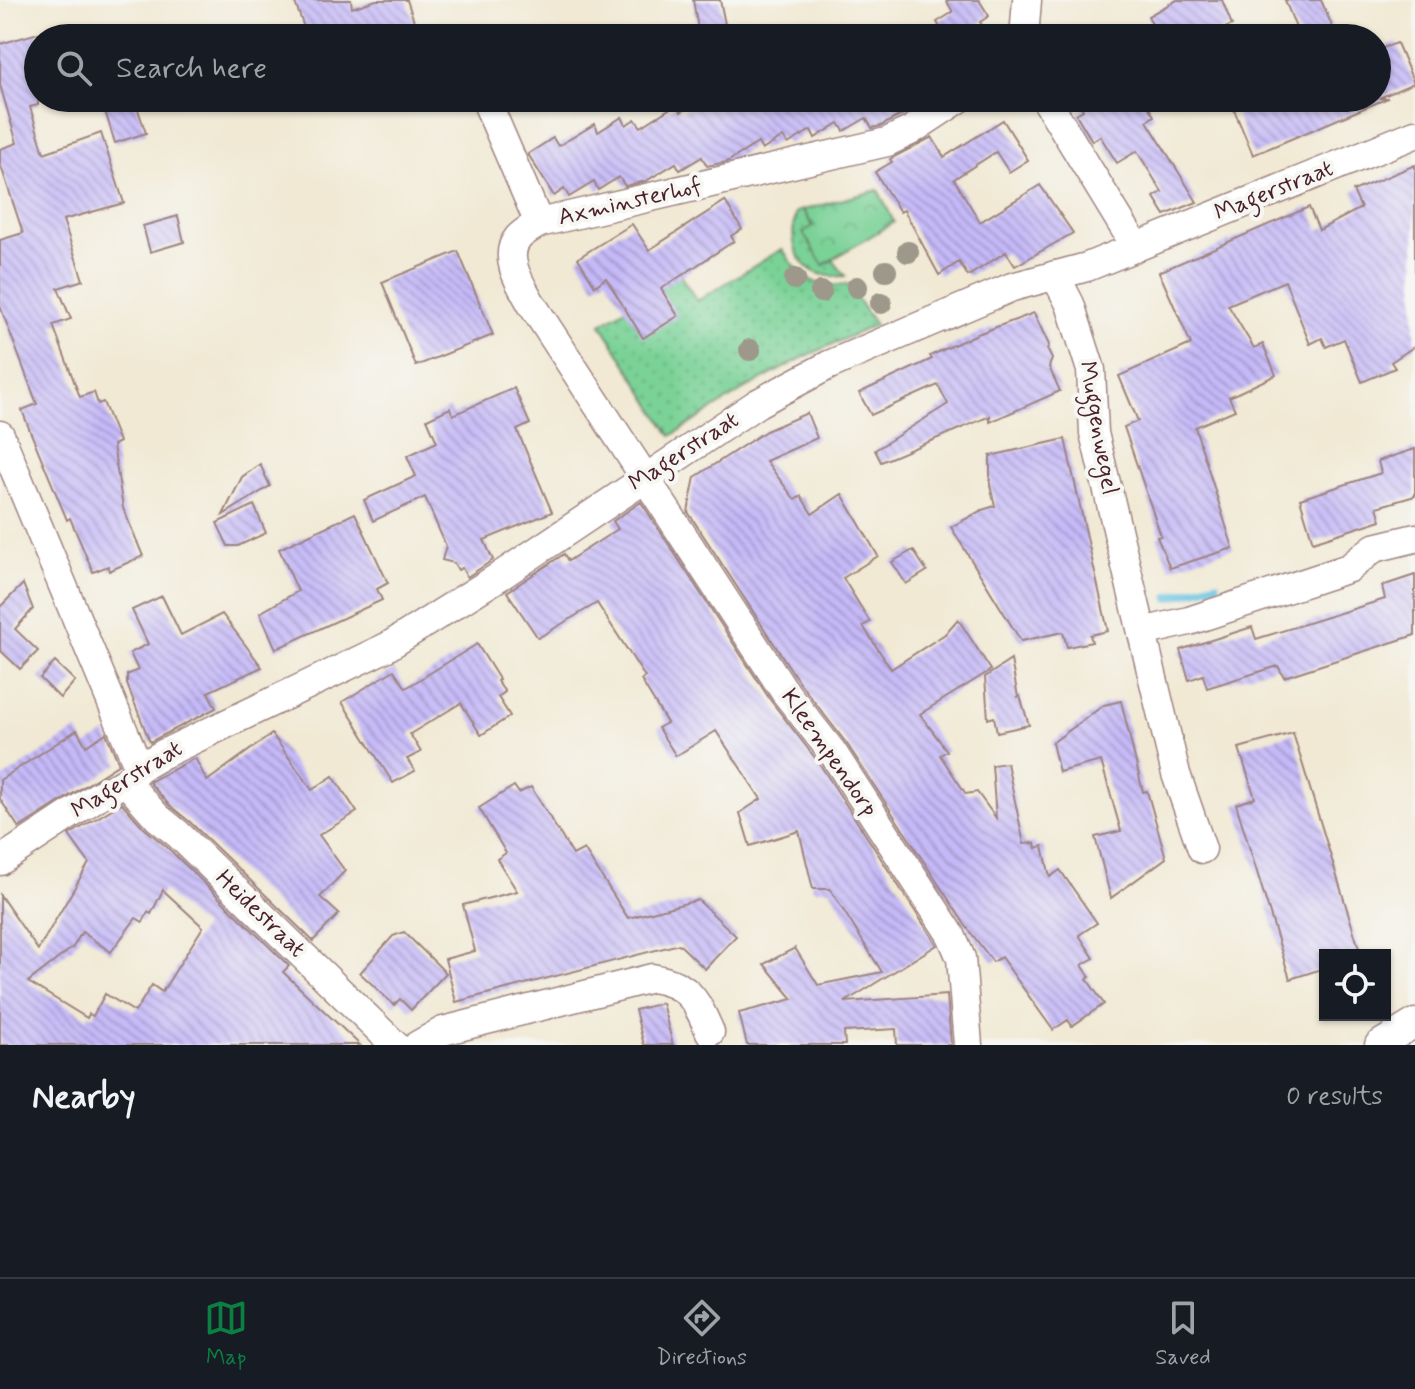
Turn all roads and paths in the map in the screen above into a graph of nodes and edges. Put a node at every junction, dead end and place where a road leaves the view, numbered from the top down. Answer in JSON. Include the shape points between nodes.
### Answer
{"nodes":[{"id":1,"x":1027,"y":0,"type":"edge"},
{"id":2,"x":1025,"y":24,"type":"edge"},
{"id":3,"x":491,"y":112,"type":"edge"},
{"id":4,"x":939,"y":112,"type":"edge"},
{"id":5,"x":1054,"y":112,"type":"edge"},
{"id":6,"x":1415,"y":134,"type":"edge"},
{"id":7,"x":539,"y":223,"type":"junction"},
{"id":8,"x":1136,"y":247,"type":"junction"},
{"id":9,"x":1055,"y":275,"type":"junction"},
{"id":10,"x":0,"y":435,"type":"edge"},
{"id":11,"x":645,"y":476,"type":"junction"},
{"id":12,"x":1415,"y":538,"type":"edge"},
{"id":13,"x":1142,"y":632,"type":"junction"},
{"id":14,"x":133,"y":775,"type":"junction"},
{"id":15,"x":1202,"y":849,"type":"dead end"},
{"id":16,"x":0,"y":861,"type":"edge"},
{"id":17,"x":1415,"y":1023,"type":"edge"},
{"id":18,"x":710,"y":1032,"type":"dead end"},
{"id":19,"x":395,"y":1045,"type":"edge"},
{"id":20,"x":418,"y":1045,"type":"edge"},
{"id":21,"x":968,"y":1045,"type":"edge"},
{"id":22,"x":1379,"y":1045,"type":"edge"}],
"edges":[{"from":1,"to":2,"type":"street"},
{"from":3,"to":7,"type":"street"},
{"from":4,"to":7,"type":"street","name":"Axminsterhof","via":[[887,142]]},
{"from":5,"to":8,"type":"street"},
{"from":6,"to":8,"type":"street","name":"Magerstraat"},
{"from":7,"to":11,"type":"street","name":"Axminsterhof","via":[[517,239],[512,255],[515,274]]},
{"from":8,"to":9,"type":"street","name":"Magerstraat"},
{"from":9,"to":11,"type":"street","name":"Magerstraat","via":[[1012,287],[829,365],[758,403]]},
{"from":9,"to":13,"type":"street","name":"Muggenwegel","via":[[1091,370],[1094,433]]},
{"from":10,"to":14,"type":"street","name":"Heidestraat"},
{"from":11,"to":14,"type":"street","name":"Magerstraat","via":[[391,645]]},
{"from":11,"to":21,"type":"street","name":"Kleempendorp","via":[[951,935],[961,958]]},
{"from":12,"to":13,"type":"street","via":[[1374,548],[1349,568]]},
{"from":13,"to":15,"type":"street","name":"Muggenwegel","via":[[1176,774]]},
{"from":14,"to":16,"type":"street","name":"Magerstraat"},
{"from":14,"to":19,"type":"street","name":"Heidestraat","via":[[157,817]]},
{"from":17,"to":22,"type":"street"},
{"from":18,"to":20,"type":"street","via":[[696,1000],[673,981],[652,978],[443,1031]]}]}
